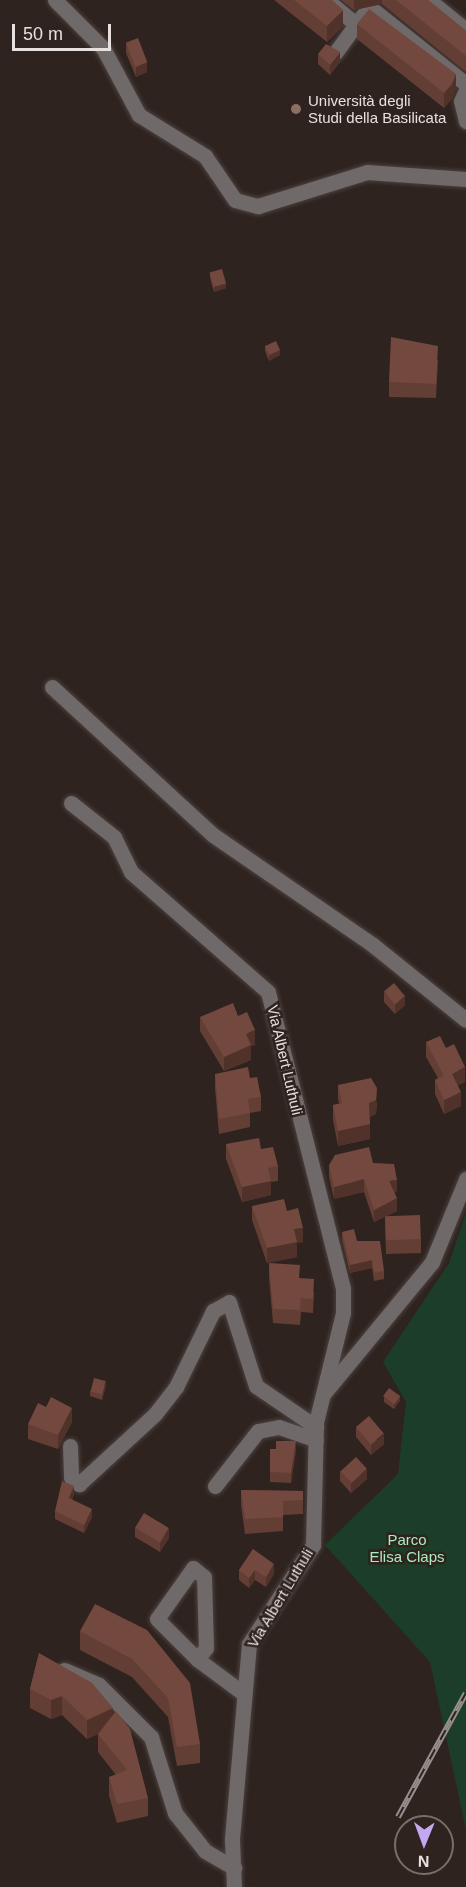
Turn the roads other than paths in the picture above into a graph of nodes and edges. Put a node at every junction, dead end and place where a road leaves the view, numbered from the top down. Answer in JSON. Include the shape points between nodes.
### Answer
{"nodes":[{"id":1,"x":56,"y":0,"type":"edge"},
{"id":2,"x":327,"y":0,"type":"edge"},
{"id":3,"x":429,"y":0,"type":"edge"},
{"id":4,"x":356,"y":24,"type":"junction"},
{"id":5,"x":466,"y":30,"type":"edge"},
{"id":6,"x":334,"y":53,"type":"edge"},
{"id":7,"x":466,"y":84,"type":"edge"},
{"id":8,"x":466,"y":90,"type":"edge"},
{"id":9,"x":466,"y":121,"type":"edge"},
{"id":10,"x":466,"y":179,"type":"edge"},
{"id":11,"x":52,"y":687,"type":"dead end"},
{"id":12,"x":71,"y":803,"type":"dead end"},
{"id":13,"x":466,"y":1020,"type":"edge"},
{"id":14,"x":466,"y":1179,"type":"edge"},
{"id":15,"x":323,"y":1395,"type":"junction"},
{"id":16,"x":316,"y":1433,"type":"junction"},
{"id":17,"x":70,"y":1446,"type":"dead end"},
{"id":18,"x":215,"y":1486,"type":"dead end"},
{"id":19,"x":197,"y":1659,"type":"junction"},
{"id":20,"x":49,"y":1663,"type":"edge"},
{"id":21,"x":243,"y":1693,"type":"junction"},
{"id":22,"x":234,"y":1868,"type":"junction"},
{"id":23,"x":234,"y":1887,"type":"edge"}],
"edges":[{"from":1,"to":10,"type":"street","via":[[103,48],[139,115],[205,156],[235,200],[258,206],[367,171]]},
{"from":2,"to":4,"type":"street"},
{"from":3,"to":5,"type":"street"},
{"from":4,"to":6,"type":"street"},
{"from":4,"to":7,"type":"street","via":[[376,12]]},
{"from":8,"to":9,"type":"street","via":[[461,101]]},
{"from":11,"to":13,"type":"street","via":[[213,834],[383,952]]},
{"from":12,"to":15,"type":"street","name":"Via Albert Luthuli","via":[[114,837],[132,872],[268,992],[343,1289],[343,1313]]},
{"from":14,"to":15,"type":"street","name":"Via Albert Luthuli","via":[[432,1262]]},
{"from":15,"to":16,"type":"street","name":"Via Albert Luthuli"},
{"from":16,"to":17,"type":"street","via":[[256,1386],[229,1302],[213,1311],[176,1387],[154,1414],[79,1484],[71,1477]]},
{"from":16,"to":18,"type":"street","via":[[279,1427],[258,1431]]},
{"from":16,"to":21,"type":"street","name":"Via Albert Luthuli","via":[[313,1545],[249,1644]]},
{"from":19,"to":19,"type":"street","via":[[157,1619],[193,1568],[204,1577],[206,1648]]},
{"from":19,"to":21,"type":"street"},
{"from":20,"to":22,"type":"street","via":[[99,1684],[151,1737],[175,1813],[205,1851]]},
{"from":21,"to":22,"type":"street","name":"Via Albert Luthuli"},
{"from":22,"to":23,"type":"street","name":"Via Albert Luthuli"}]}
